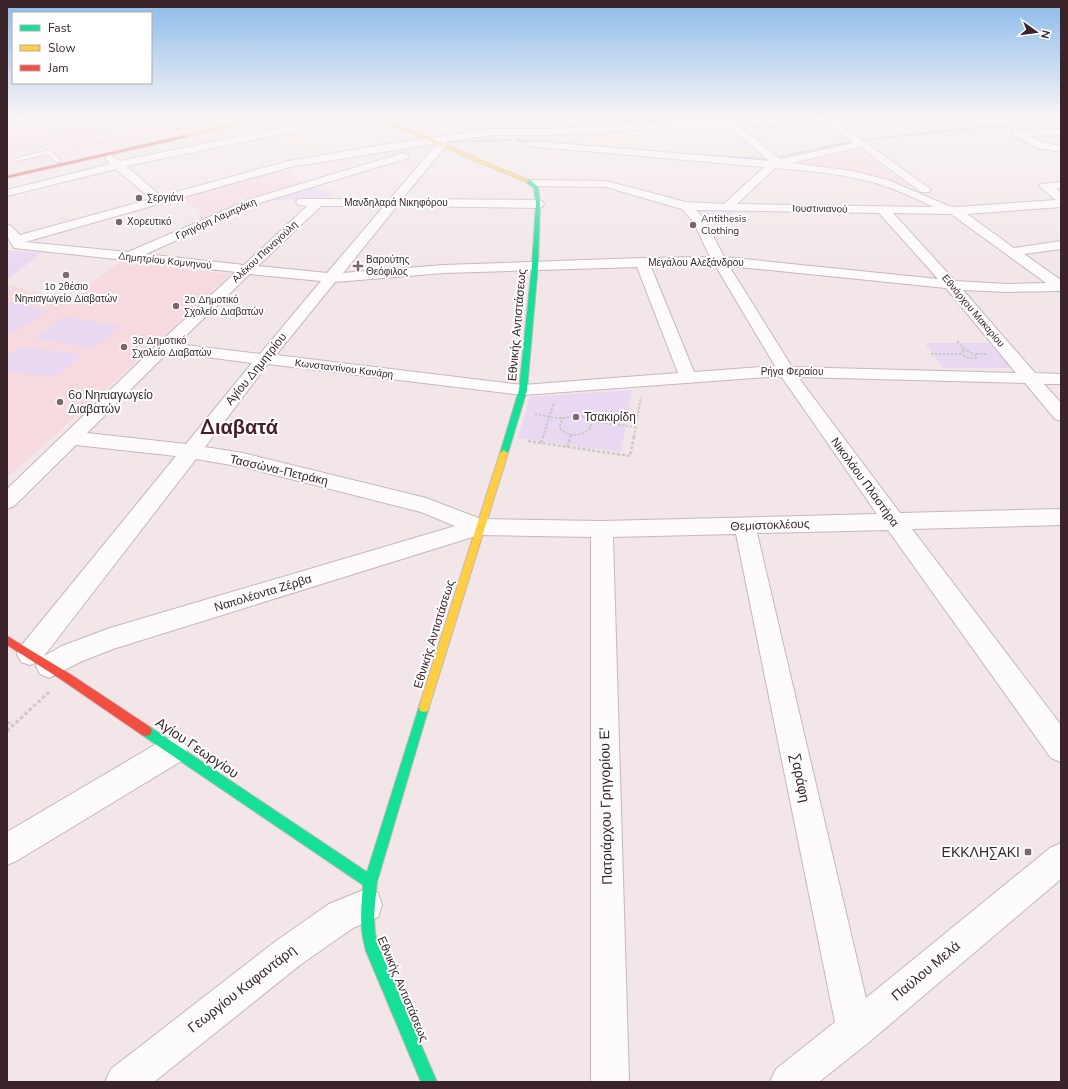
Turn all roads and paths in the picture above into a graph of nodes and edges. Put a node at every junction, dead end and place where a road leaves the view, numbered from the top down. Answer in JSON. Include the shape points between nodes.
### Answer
{"nodes":[{"id":1,"x":36,"y":166,"type":"edge"},
{"id":2,"x":59,"y":166,"type":"edge"},
{"id":3,"x":115,"y":166,"type":"edge"},
{"id":4,"x":119,"y":166,"type":"edge"},
{"id":5,"x":282,"y":166,"type":"edge"},
{"id":6,"x":291,"y":166,"type":"edge"},
{"id":7,"x":368,"y":166,"type":"edge"},
{"id":8,"x":423,"y":166,"type":"edge"},
{"id":9,"x":487,"y":166,"type":"edge"},
{"id":10,"x":605,"y":166,"type":"edge"},
{"id":11,"x":771,"y":166,"type":"edge"},
{"id":12,"x":792,"y":166,"type":"edge"},
{"id":13,"x":892,"y":166,"type":"edge"},
{"id":14,"x":7,"y":172,"type":"edge"},
{"id":15,"x":7,"y":178,"type":"edge"},
{"id":16,"x":312,"y":183,"type":"junction"},
{"id":17,"x":533,"y":183,"type":"junction"},
{"id":18,"x":606,"y":184,"type":"junction"},
{"id":19,"x":1061,"y":185,"type":"edge"},
{"id":20,"x":7,"y":193,"type":"edge"},
{"id":21,"x":1061,"y":198,"type":"edge"},
{"id":22,"x":158,"y":199,"type":"junction"},
{"id":23,"x":255,"y":201,"type":"junction"},
{"id":24,"x":394,"y":202,"type":"junction"},
{"id":25,"x":317,"y":203,"type":"junction"},
{"id":26,"x":1061,"y":203,"type":"edge"},
{"id":27,"x":538,"y":204,"type":"junction"},
{"id":28,"x":686,"y":206,"type":"junction"},
{"id":29,"x":727,"y":207,"type":"junction"},
{"id":30,"x":883,"y":210,"type":"junction"},
{"id":31,"x":954,"y":211,"type":"junction"},
{"id":32,"x":7,"y":229,"type":"edge"},
{"id":33,"x":11,"y":243,"type":"edge"},
{"id":34,"x":1061,"y":245,"type":"edge"},
{"id":35,"x":1012,"y":252,"type":"junction"},
{"id":36,"x":130,"y":257,"type":"junction"},
{"id":37,"x":719,"y":260,"type":"junction"},
{"id":38,"x":642,"y":262,"type":"junction"},
{"id":39,"x":535,"y":266,"type":"junction"},
{"id":40,"x":247,"y":269,"type":"junction"},
{"id":41,"x":331,"y":278,"type":"junction"},
{"id":42,"x":951,"y":285,"type":"junction"},
{"id":43,"x":1061,"y":287,"type":"edge"},
{"id":44,"x":957,"y":341,"type":"dead end"},
{"id":45,"x":164,"y":347,"type":"junction"},
{"id":46,"x":965,"y":350,"type":"junction"},
{"id":47,"x":931,"y":354,"type":"dead end"},
{"id":48,"x":961,"y":354,"type":"junction"},
{"id":49,"x":264,"y":359,"type":"junction"},
{"id":50,"x":786,"y":371,"type":"junction"},
{"id":51,"x":688,"y":377,"type":"junction"},
{"id":52,"x":1030,"y":379,"type":"junction"},
{"id":53,"x":1061,"y":379,"type":"edge"},
{"id":54,"x":643,"y":381,"type":"junction"},
{"id":55,"x":523,"y":390,"type":"junction"},
{"id":56,"x":555,"y":398,"type":"dead end"},
{"id":57,"x":516,"y":411,"type":"junction"},
{"id":58,"x":1061,"y":414,"type":"edge"},
{"id":59,"x":549,"y":416,"type":"junction"},
{"id":60,"x":563,"y":418,"type":"junction"},
{"id":61,"x":590,"y":421,"type":"junction"},
{"id":62,"x":636,"y":427,"type":"junction"},
{"id":63,"x":571,"y":435,"type":"junction"},
{"id":64,"x":73,"y":438,"type":"junction"},
{"id":65,"x":508,"y":438,"type":"junction"},
{"id":66,"x":541,"y":443,"type":"junction"},
{"id":67,"x":567,"y":447,"type":"junction"},
{"id":68,"x":190,"y":452,"type":"junction"},
{"id":69,"x":7,"y":501,"type":"edge"},
{"id":70,"x":1061,"y":517,"type":"edge"},
{"id":71,"x":894,"y":522,"type":"junction"},
{"id":72,"x":745,"y":526,"type":"junction"},
{"id":73,"x":480,"y":527,"type":"junction"},
{"id":74,"x":602,"y":530,"type":"junction"},
{"id":75,"x":7,"y":640,"type":"edge"},
{"id":76,"x":30,"y":654,"type":"junction"},
{"id":77,"x":58,"y":672,"type":"junction"},
{"id":78,"x":7,"y":722,"type":"edge"},
{"id":79,"x":12,"y":725,"type":"junction"},
{"id":80,"x":7,"y":731,"type":"edge"},
{"id":81,"x":1061,"y":748,"type":"edge"},
{"id":82,"x":174,"y":750,"type":"junction"},
{"id":83,"x":7,"y":849,"type":"edge"},
{"id":84,"x":1061,"y":859,"type":"edge"},
{"id":85,"x":368,"y":893,"type":"junction"},
{"id":86,"x":855,"y":1030,"type":"junction"},
{"id":87,"x":124,"y":1082,"type":"edge"},
{"id":88,"x":429,"y":1082,"type":"edge"},
{"id":89,"x":610,"y":1082,"type":"edge"},
{"id":90,"x":789,"y":1082,"type":"edge"}],
"edges":[{"from":1,"to":14,"type":"main road"},
{"from":2,"to":15,"type":"main road"},
{"from":3,"to":20,"type":"street"},
{"from":4,"to":22,"type":"street"},
{"from":5,"to":22,"type":"street"},
{"from":6,"to":16,"type":"street"},
{"from":7,"to":16,"type":"street","name":"Γρηγόρη Λαμπράκη"},
{"from":8,"to":24,"type":"street","name":"Αγίου Δημητρίου"},
{"from":9,"to":17,"type":"main road"},
{"from":10,"to":18,"type":"street"},
{"from":11,"to":29,"type":"street"},
{"from":12,"to":31,"type":"street","via":[[884,182]]},
{"from":13,"to":31,"type":"street"},
{"from":16,"to":23,"type":"street","name":"Γρηγόρη Λαμπράκη"},
{"from":17,"to":18,"type":"street","name":"Ιουστινιανού"},
{"from":17,"to":27,"type":"main road","name":"Εθνικής Αντιστάσεως"},
{"from":18,"to":28,"type":"street","name":"Ιουστινιανού"},
{"from":19,"to":21,"type":"street","via":[[1045,186]]},
{"from":22,"to":33,"type":"street"},
{"from":23,"to":25,"type":"street","name":"Μανδηλαρά Νικηφόρου"},
{"from":23,"to":36,"type":"street","name":"Γρηγόρη Λαμπράκη"},
{"from":24,"to":25,"type":"street","name":"Μανδηλαρά Νικηφόρου"},
{"from":24,"to":27,"type":"street","name":"Μανδηλαρά Νικηφόρου"},
{"from":24,"to":41,"type":"street","name":"Αγίου Δημητρίου"},
{"from":25,"to":40,"type":"street","name":"Αλέκου Παναγούλη"},
{"from":26,"to":31,"type":"street","name":"Ιουστινιανού"},
{"from":27,"to":39,"type":"main road","name":"Εθνικής Αντιστάσεως"},
{"from":28,"to":29,"type":"street","name":"Ιουστινιανού"},
{"from":28,"to":37,"type":"street","name":"Νικολάου Πλαστήρα","via":[[699,220]]},
{"from":29,"to":30,"type":"street","name":"Ιουστινιανού"},
{"from":30,"to":31,"type":"street","name":"Ιουστινιανού"},
{"from":30,"to":42,"type":"street","name":"Εθνάρχου Μακαρίου"},
{"from":31,"to":35,"type":"street"},
{"from":32,"to":33,"type":"street","name":"Δημητρίου Κομνηνού"},
{"from":33,"to":36,"type":"street","name":"Δημητρίου Κομνηνού"},
{"from":34,"to":35,"type":"street"},
{"from":35,"to":43,"type":"street"},
{"from":36,"to":40,"type":"street","name":"Δημητρίου Κομνηνού"},
{"from":37,"to":38,"type":"street","name":"Μεγάλου Αλεξάνδρου"},
{"from":37,"to":42,"type":"street","name":"Μεγάλου Αλεξάνδρου"},
{"from":37,"to":50,"type":"street","name":"Νικολάου Πλαστήρα"},
{"from":38,"to":39,"type":"street","name":"Μεγάλου Αλεξάνδρου"},
{"from":38,"to":51,"type":"street"},
{"from":39,"to":41,"type":"street","name":"Μεγάλου Αλεξάνδρου","via":[[429,269]]},
{"from":39,"to":55,"type":"main road","name":"Εθνικής Αντιστάσεως"},
{"from":40,"to":41,"type":"street","name":"Δημητρίου Κομνηνού"},
{"from":40,"to":45,"type":"street","name":"Αλέκου Παναγούλη"},
{"from":41,"to":49,"type":"street","name":"Αγίου Δημητρίου"},
{"from":42,"to":43,"type":"street","name":"Μεγάλου Αλεξάνδρου"},
{"from":42,"to":52,"type":"street","name":"Εθνάρχου Μακαρίου"},
{"from":44,"to":46,"type":"path"},
{"from":45,"to":49,"type":"street","name":"Κωνσταντίνου Κανάρη"},
{"from":45,"to":64,"type":"street","name":"Αλέκου Παναγούλη"},
{"from":46,"to":48,"type":"path"},
{"from":46,"to":48,"type":"path","via":[[977,357],[971,359]]},
{"from":47,"to":48,"type":"path"},
{"from":49,"to":55,"type":"street","name":"Κωνσταντίνου Κανάρη"},
{"from":49,"to":68,"type":"street","name":"Αγίου Δημητρίου"},
{"from":50,"to":51,"type":"street","name":"Ρήγα Φεραίου"},
{"from":50,"to":52,"type":"street","name":"Ρήγα Φεραίου"},
{"from":50,"to":71,"type":"street","name":"Νικολάου Πλαστήρα"},
{"from":51,"to":54,"type":"street","name":"Ρήγα Φεραίου"},
{"from":52,"to":53,"type":"street","name":"Ρήγα Φεραίου"},
{"from":52,"to":58,"type":"street","name":"Εθνάρχου Μακαρίου"},
{"from":54,"to":55,"type":"street","name":"Ρήγα Φεραίου"},
{"from":54,"to":62,"type":"path"},
{"from":55,"to":57,"type":"main road","name":"Εθνικής Αντιστάσεως"},
{"from":56,"to":59,"type":"path"},
{"from":57,"to":59,"type":"path"},
{"from":57,"to":65,"type":"main road","name":"Εθνικής Αντιστάσεως"},
{"from":59,"to":60,"type":"path"},
{"from":59,"to":66,"type":"path"},
{"from":60,"to":61,"type":"path","via":[[577,415]]},
{"from":60,"to":63,"type":"path","via":[[559,424],[560,428]]},
{"from":61,"to":62,"type":"path"},
{"from":61,"to":63,"type":"path","via":[[592,427],[586,433]]},
{"from":62,"to":67,"type":"path","via":[[630,456]]},
{"from":63,"to":67,"type":"path"},
{"from":64,"to":68,"type":"street","name":"Τασσώνα-Πετράκη"},
{"from":64,"to":69,"type":"street","name":"Αλέκου Παναγούλη"},
{"from":65,"to":66,"type":"path"},
{"from":65,"to":73,"type":"main road","name":"Εθνικής Αντιστάσεως"},
{"from":66,"to":67,"type":"path"},
{"from":68,"to":73,"type":"street","name":"Τασσώνα-Πετράκη","via":[[243,460],[426,506]]},
{"from":68,"to":76,"type":"street","name":"Αγίου Δημητρίου"},
{"from":70,"to":71,"type":"street","name":"Θεμιστοκλέους"},
{"from":71,"to":72,"type":"street","name":"Θεμιστοκλέους"},
{"from":71,"to":81,"type":"street","name":"Νικολάου Πλαστήρα"},
{"from":72,"to":74,"type":"street","name":"Θεμιστοκλέους"},
{"from":72,"to":86,"type":"street","name":"Σαράφη"},
{"from":73,"to":74,"type":"street","name":"Θεμιστοκλέους"},
{"from":73,"to":77,"type":"street","name":"Ναπολέοντα Ζέρβα","via":[[110,639],[72,654]]},
{"from":73,"to":85,"type":"main road","name":"Εθνικής Αντιστάσεως"},
{"from":74,"to":89,"type":"street","name":"Πατριάρχου Γρηγορίου Ε'"},
{"from":75,"to":76,"type":"main road","name":"Αγίου Γεωργίου"},
{"from":76,"to":77,"type":"main road","name":"Αγίου Γεωργίου"},
{"from":77,"to":79,"type":"path"},
{"from":77,"to":82,"type":"main road","name":"Αγίου Γεωργίου"},
{"from":78,"to":79,"type":"path"},
{"from":79,"to":80,"type":"path"},
{"from":82,"to":83,"type":"street"},
{"from":82,"to":85,"type":"main road","name":"Αγίου Γεωργίου"},
{"from":84,"to":86,"type":"street","name":"Παύλου Μελά"},
{"from":85,"to":87,"type":"street","name":"Γεωργίου Καφαντάρη"},
{"from":85,"to":88,"type":"main road","name":"Εθνικής Αντιστάσεως","via":[[368,935],[373,951]]},
{"from":86,"to":90,"type":"street","name":"Παύλου Μελά"}]}
